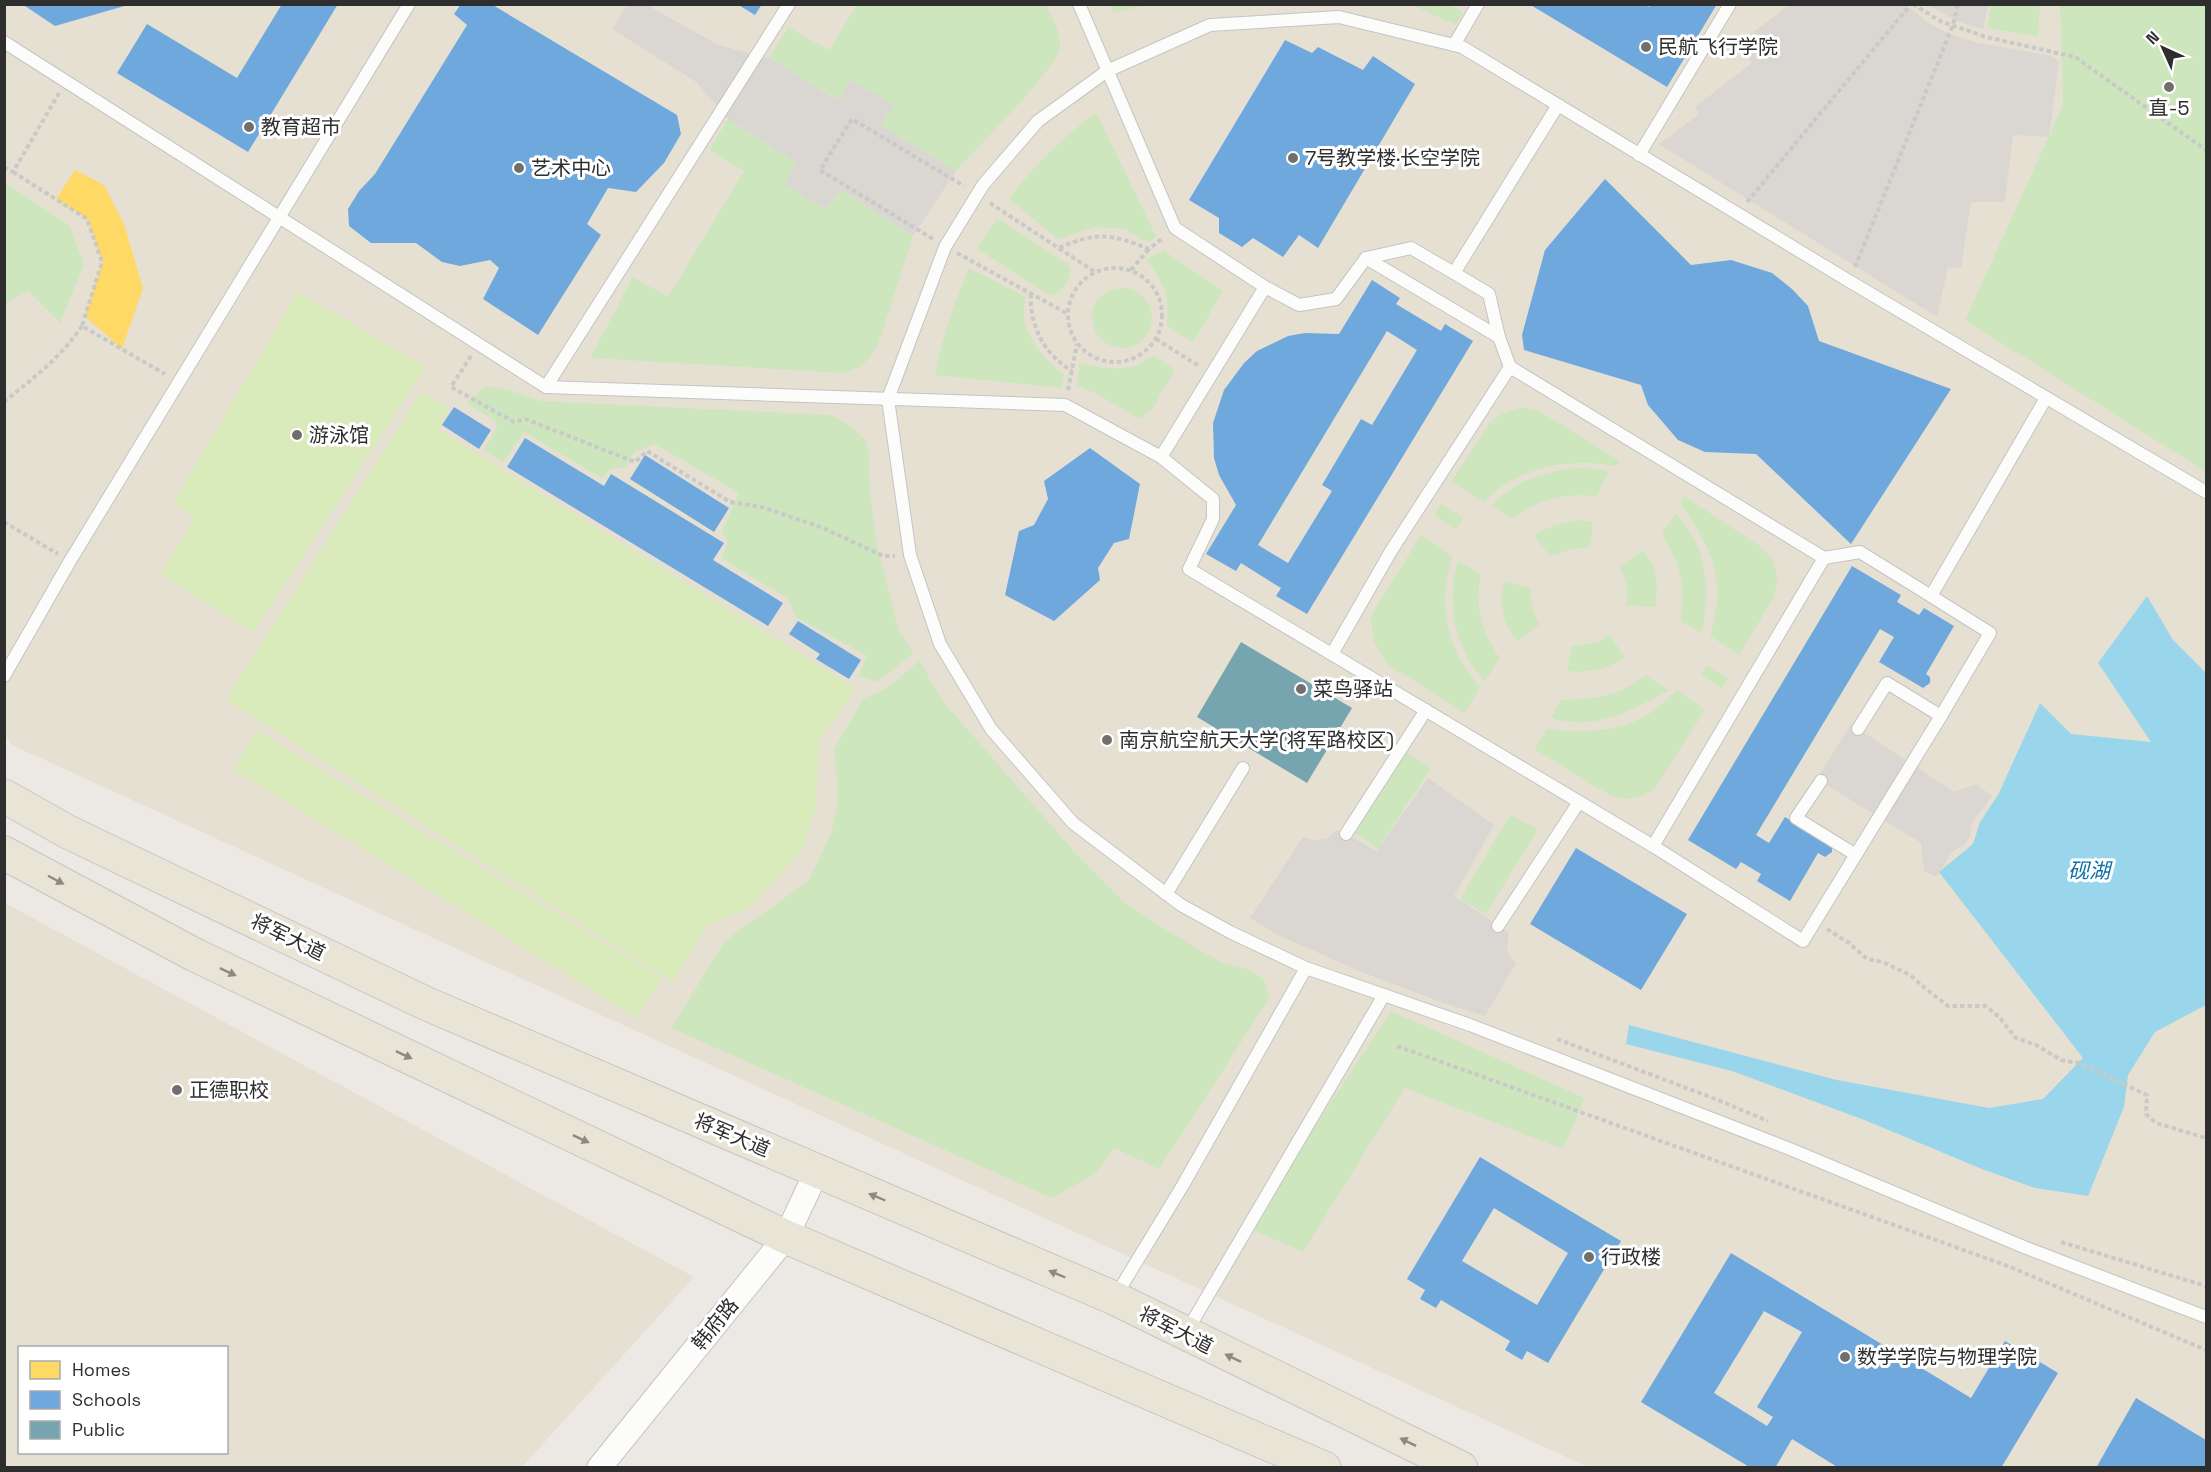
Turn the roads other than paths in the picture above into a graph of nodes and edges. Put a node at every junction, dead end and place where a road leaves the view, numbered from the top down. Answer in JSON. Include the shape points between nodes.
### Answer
{"nodes":[{"id":1,"x":409,"y":4,"type":"edge"},
{"id":2,"x":789,"y":4,"type":"edge"},
{"id":3,"x":1079,"y":4,"type":"edge"},
{"id":4,"x":1478,"y":4,"type":"edge"},
{"id":5,"x":1731,"y":4,"type":"edge"},
{"id":6,"x":4,"y":42,"type":"edge"},
{"id":7,"x":1454,"y":45,"type":"junction"},
{"id":8,"x":1107,"y":71,"type":"junction"},
{"id":9,"x":1558,"y":105,"type":"junction"},
{"id":10,"x":1640,"y":155,"type":"junction"},
{"id":11,"x":280,"y":219,"type":"junction"},
{"id":12,"x":1366,"y":258,"type":"junction"},
{"id":13,"x":1454,"y":273,"type":"junction"},
{"id":14,"x":1265,"y":287,"type":"junction"},
{"id":15,"x":1499,"y":337,"type":"junction"},
{"id":16,"x":1510,"y":367,"type":"junction"},
{"id":17,"x":546,"y":387,"type":"junction"},
{"id":18,"x":2046,"y":398,"type":"junction"},
{"id":19,"x":888,"y":399,"type":"junction"},
{"id":20,"x":1161,"y":457,"type":"junction"},
{"id":21,"x":2206,"y":492,"type":"edge"},
{"id":22,"x":1824,"y":558,"type":"junction"},
{"id":23,"x":1931,"y":596,"type":"junction"},
{"id":24,"x":1332,"y":654,"type":"junction"},
{"id":25,"x":4,"y":676,"type":"edge"},
{"id":26,"x":1426,"y":711,"type":"junction"},
{"id":27,"x":1941,"y":716,"type":"junction"},
{"id":28,"x":1858,"y":729,"type":"dead end"},
{"id":29,"x":1243,"y":768,"type":"dead end"},
{"id":30,"x":1821,"y":781,"type":"dead end"},
{"id":31,"x":4,"y":796,"type":"edge"},
{"id":32,"x":1579,"y":802,"type":"junction"},
{"id":33,"x":1346,"y":834,"type":"dead end"},
{"id":34,"x":1653,"y":846,"type":"junction"},
{"id":35,"x":4,"y":853,"type":"edge"},
{"id":36,"x":1856,"y":855,"type":"junction"},
{"id":37,"x":1166,"y":894,"type":"junction"},
{"id":38,"x":1498,"y":926,"type":"dead end"},
{"id":39,"x":1306,"y":968,"type":"junction"},
{"id":40,"x":1384,"y":995,"type":"junction"},
{"id":41,"x":817,"y":1171,"type":"junction"},
{"id":42,"x":786,"y":1237,"type":"junction"},
{"id":43,"x":1114,"y":1298,"type":"junction"},
{"id":44,"x":2206,"y":1317,"type":"edge"},
{"id":45,"x":1184,"y":1334,"type":"junction"},
{"id":46,"x":599,"y":1467,"type":"edge"},
{"id":47,"x":1324,"y":1467,"type":"edge"},
{"id":48,"x":1461,"y":1467,"type":"edge"}],
"edges":[{"from":1,"to":11,"type":"lane"},
{"from":2,"to":17,"type":"lane"},
{"from":3,"to":8,"type":"lane"},
{"from":4,"to":7,"type":"lane"},
{"from":5,"to":10,"type":"lane"},
{"from":6,"to":11,"type":"lane"},
{"from":7,"to":8,"type":"lane","via":[[1339,17],[1221,24],[1210,25]]},
{"from":7,"to":9,"type":"lane"},
{"from":8,"to":14,"type":"lane","via":[[1175,228]]},
{"from":8,"to":19,"type":"lane","via":[[1038,121],[983,185],[945,246]]},
{"from":9,"to":10,"type":"lane"},
{"from":9,"to":13,"type":"lane"},
{"from":10,"to":18,"type":"lane"},
{"from":11,"to":17,"type":"lane"},
{"from":11,"to":25,"type":"lane"},
{"from":12,"to":13,"type":"lane","via":[[1411,248]]},
{"from":12,"to":14,"type":"lane","via":[[1336,299],[1299,305]]},
{"from":12,"to":15,"type":"lane"},
{"from":13,"to":15,"type":"lane","via":[[1489,294]]},
{"from":14,"to":20,"type":"lane"},
{"from":15,"to":16,"type":"lane"},
{"from":16,"to":22,"type":"lane"},
{"from":16,"to":24,"type":"lane","via":[[1391,551]]},
{"from":17,"to":19,"type":"lane"},
{"from":18,"to":21,"type":"lane"},
{"from":18,"to":23,"type":"lane"},
{"from":19,"to":20,"type":"lane","via":[[1065,405]]},
{"from":19,"to":37,"type":"lane","via":[[910,555],[940,644],[991,729],[1073,823]]},
{"from":20,"to":24,"type":"lane","via":[[1213,499],[1213,519],[1190,569]]},
{"from":22,"to":23,"type":"lane","via":[[1860,552]]},
{"from":22,"to":34,"type":"lane"},
{"from":23,"to":27,"type":"lane","via":[[1990,633]]},
{"from":24,"to":26,"type":"lane"},
{"from":26,"to":32,"type":"lane"},
{"from":26,"to":33,"type":"lane"},
{"from":27,"to":28,"type":"lane","via":[[1887,683]]},
{"from":27,"to":36,"type":"lane"},
{"from":29,"to":37,"type":"lane"},
{"from":30,"to":36,"type":"lane","via":[[1796,818]]},
{"from":31,"to":41,"type":"main road","name":"将军大道","via":[[68,832],[425,1003]]},
{"from":32,"to":34,"type":"lane"},
{"from":32,"to":38,"type":"lane"},
{"from":34,"to":36,"type":"lane","via":[[1803,941]]},
{"from":35,"to":42,"type":"main road","one_way":true,"via":[[195,956]]},
{"from":37,"to":39,"type":"lane","via":[[1230,932]]},
{"from":39,"to":40,"type":"lane"},
{"from":39,"to":43,"type":"lane"},
{"from":40,"to":44,"type":"lane","via":[[1790,1149],[2024,1247]]},
{"from":40,"to":45,"type":"lane"},
{"from":41,"to":42,"type":"street","name":"韩府路"},
{"from":43,"to":41,"type":"main road","name":"将军大道","one_way":true},
{"from":42,"to":46,"type":"street","name":"韩府路"},
{"from":42,"to":47,"type":"main road"},
{"from":43,"to":45,"type":"main road","name":"将军大道"},
{"from":48,"to":45,"type":"main road","name":"将军大道","one_way":true}]}
